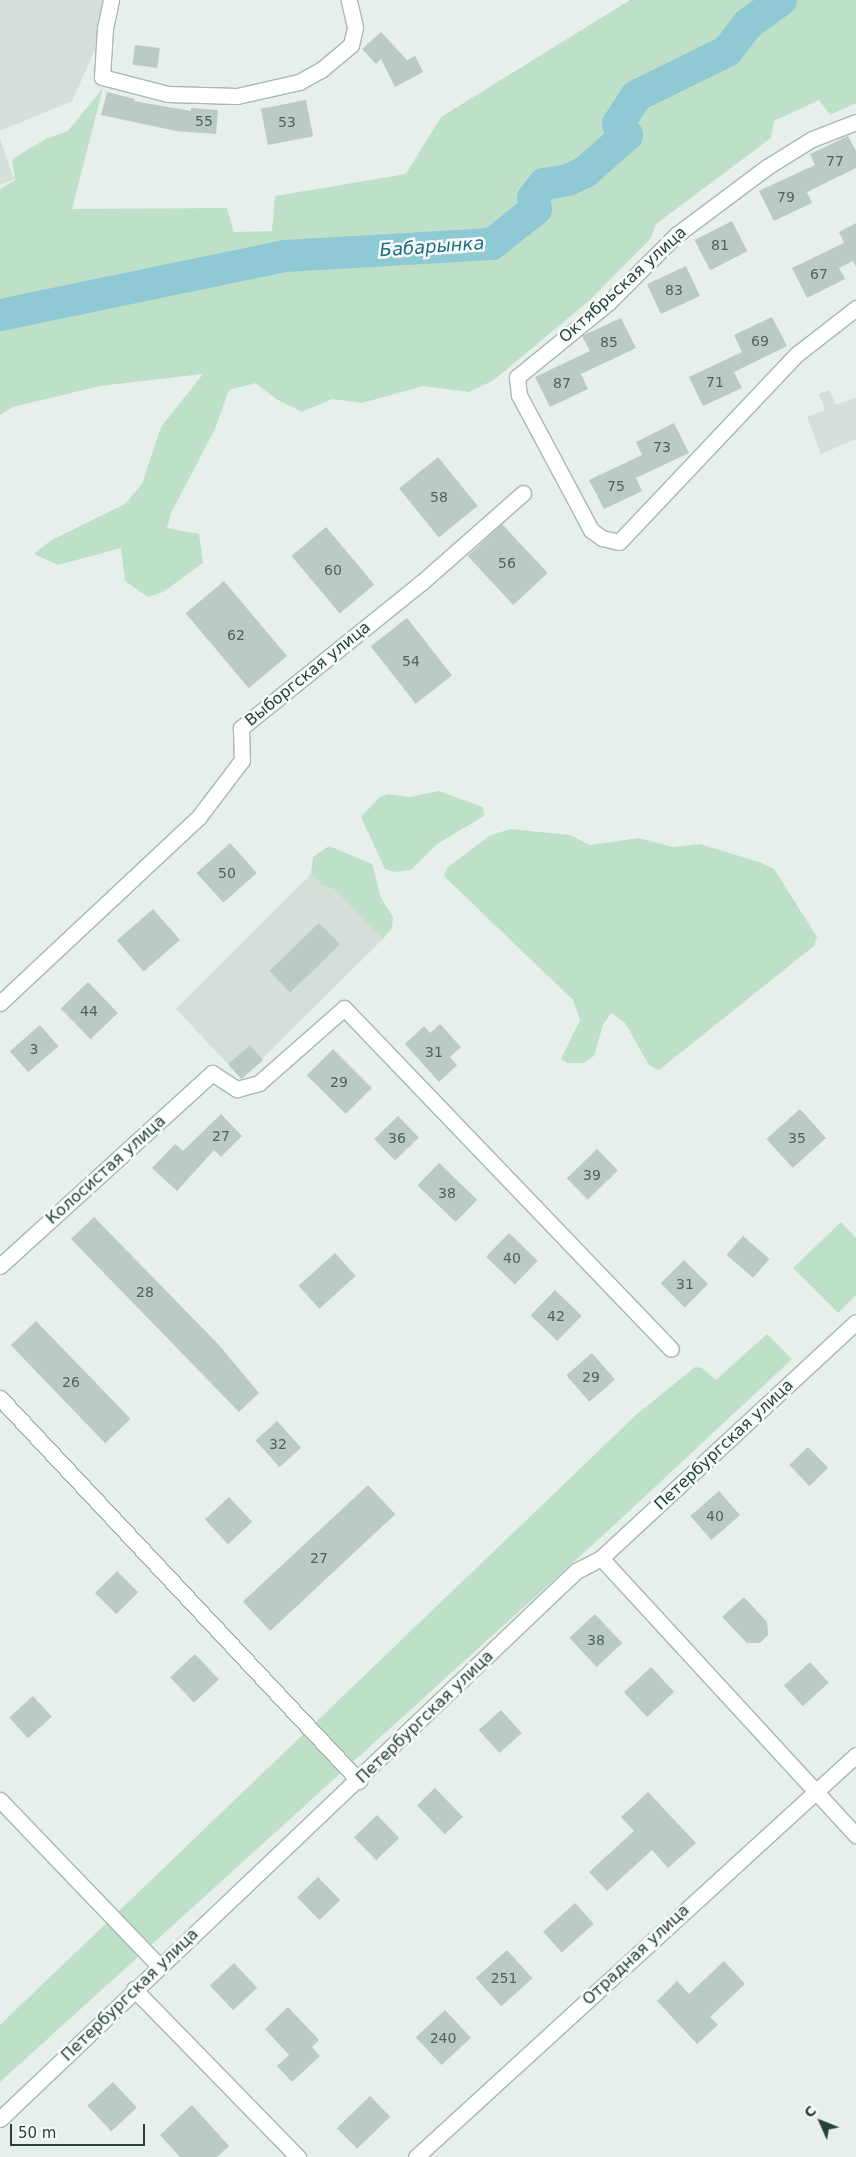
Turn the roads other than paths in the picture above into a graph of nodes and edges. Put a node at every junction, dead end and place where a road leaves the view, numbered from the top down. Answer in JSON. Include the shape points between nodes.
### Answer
{"nodes":[{"id":1,"x":111,"y":0,"type":"edge"},
{"id":2,"x":349,"y":0,"type":"edge"},
{"id":3,"x":856,"y":122,"type":"edge"},
{"id":4,"x":856,"y":308,"type":"edge"},
{"id":5,"x":523,"y":493,"type":"dead end"},
{"id":6,"x":0,"y":1003,"type":"edge"},
{"id":7,"x":0,"y":1266,"type":"edge"},
{"id":8,"x":856,"y":1322,"type":"edge"},
{"id":9,"x":671,"y":1350,"type":"dead end"},
{"id":10,"x":0,"y":1398,"type":"edge"},
{"id":11,"x":601,"y":1558,"type":"junction"},
{"id":12,"x":856,"y":1755,"type":"edge"},
{"id":13,"x":359,"y":1781,"type":"junction"},
{"id":14,"x":814,"y":1791,"type":"junction"},
{"id":15,"x":0,"y":1800,"type":"edge"},
{"id":16,"x":856,"y":1835,"type":"edge"},
{"id":17,"x":159,"y":1966,"type":"junction"},
{"id":18,"x":134,"y":1989,"type":"junction"},
{"id":19,"x":0,"y":2120,"type":"edge"},
{"id":20,"x":298,"y":2157,"type":"edge"},
{"id":21,"x":416,"y":2157,"type":"edge"}],
"edges":[{"from":1,"to":2,"type":"street","via":[[105,28],[102,77],[168,94],[237,96],[299,82],[321,70],[351,45],[355,27]]},
{"from":3,"to":4,"type":"street","name":"Октябрьская улица","via":[[812,139],[767,167],[676,235],[608,302],[517,377],[519,395],[591,530],[602,538],[619,542],[797,354]]},
{"from":5,"to":6,"type":"street","name":"Выборгская улица","via":[[420,583],[241,728],[242,760],[198,818]]},
{"from":7,"to":9,"type":"street","name":"Колосистая улица","via":[[212,1073],[237,1089],[260,1084],[344,1008]]},
{"from":8,"to":11,"type":"street","name":"Петербургская улица"},
{"from":10,"to":13,"type":"street"},
{"from":11,"to":13,"type":"street","name":"Петербургская улица","via":[[576,1571]]},
{"from":11,"to":14,"type":"street"},
{"from":12,"to":14,"type":"street","name":"Отрадная улица"},
{"from":13,"to":17,"type":"street","name":"Петербургская улица"},
{"from":14,"to":16,"type":"street"},
{"from":14,"to":21,"type":"street","name":"Отрадная улица"},
{"from":15,"to":17,"type":"street"},
{"from":17,"to":18,"type":"street","name":"Петербургская улица"},
{"from":18,"to":19,"type":"street","name":"Петербургская улица"},
{"from":18,"to":20,"type":"street"}]}
